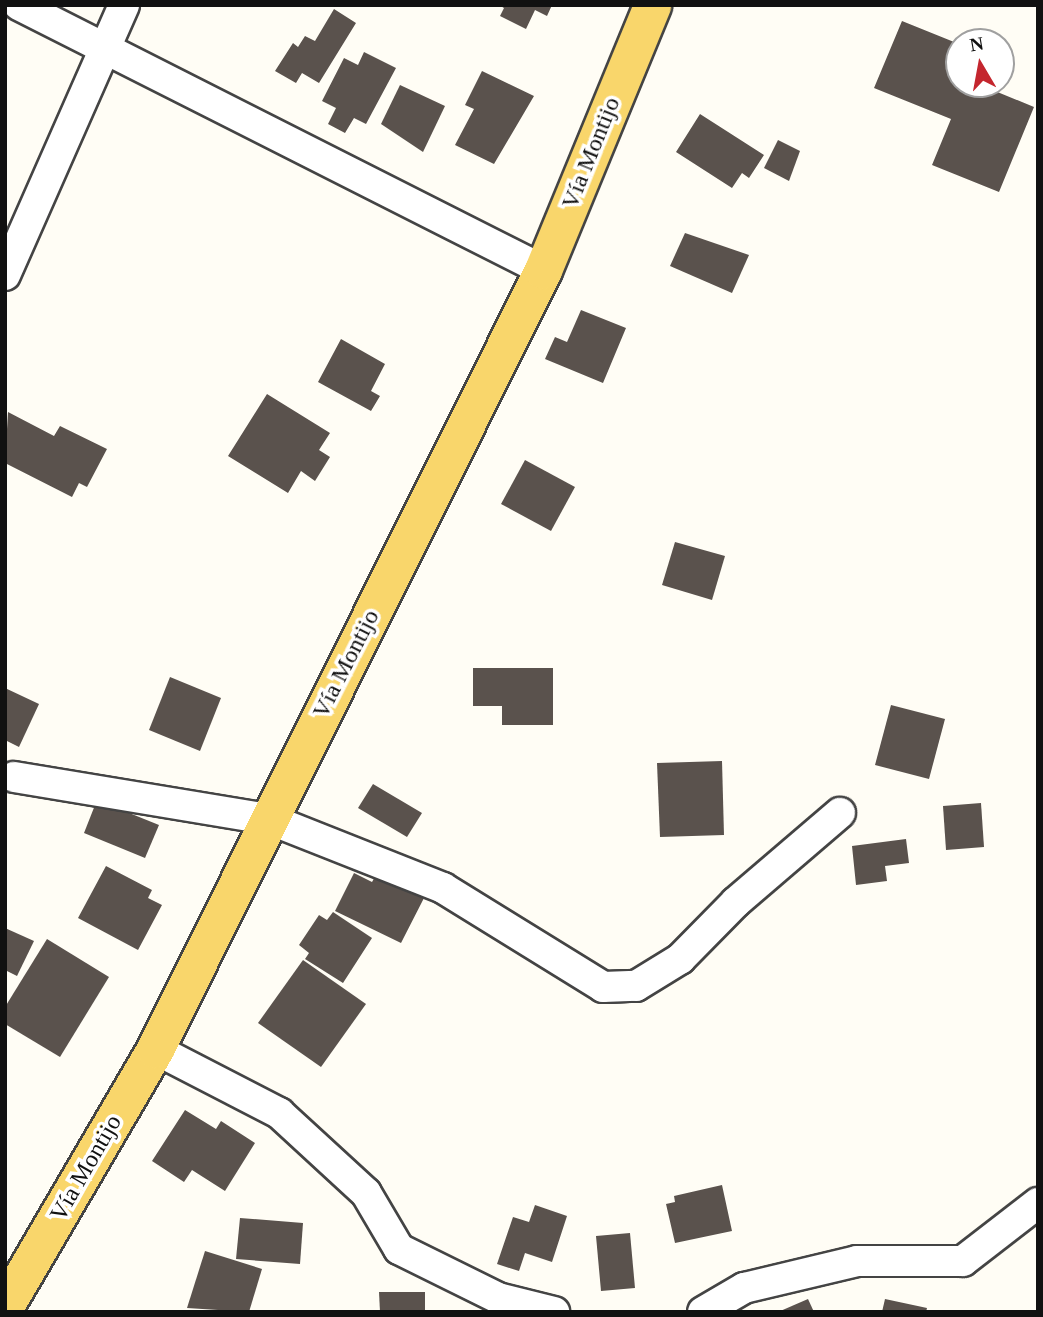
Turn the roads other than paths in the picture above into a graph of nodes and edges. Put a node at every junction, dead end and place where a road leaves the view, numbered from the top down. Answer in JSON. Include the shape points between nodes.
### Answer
{"nodes":[{"id":1,"x":19,"y":5,"type":"edge"},
{"id":2,"x":124,"y":5,"type":"edge"},
{"id":3,"x":652,"y":5,"type":"edge"},
{"id":4,"x":105,"y":49,"type":"junction"},
{"id":5,"x":543,"y":270,"type":"junction"},
{"id":6,"x":5,"y":275,"type":"edge"},
{"id":7,"x":14,"y":777,"type":"dead end"},
{"id":8,"x":840,"y":813,"type":"dead end"},
{"id":9,"x":269,"y":819,"type":"junction"},
{"id":10,"x":155,"y":1049,"type":"junction"},
{"id":11,"x":1038,"y":1203,"type":"edge"},
{"id":12,"x":5,"y":1306,"type":"edge"},
{"id":13,"x":554,"y":1312,"type":"edge"},
{"id":14,"x":703,"y":1312,"type":"edge"}],
"edges":[{"from":1,"to":4,"type":"street"},
{"from":2,"to":4,"type":"street"},
{"from":3,"to":5,"type":"main road","name":"Vía Montijo"},
{"from":4,"to":5,"type":"street"},
{"from":4,"to":6,"type":"street"},
{"from":5,"to":9,"type":"main road","name":"Vía Montijo"},
{"from":7,"to":9,"type":"street"},
{"from":8,"to":9,"type":"street","via":[[736,902],[680,959],[636,986],[603,987],[443,888]]},
{"from":9,"to":10,"type":"main road","name":"Vía Montijo"},
{"from":10,"to":12,"type":"main road","name":"Vía Montijo"},
{"from":10,"to":13,"type":"street","via":[[279,1113],[366,1193],[400,1249],[498,1298]]},
{"from":11,"to":14,"type":"street","via":[[963,1261],[857,1261],[744,1288]]}]}
